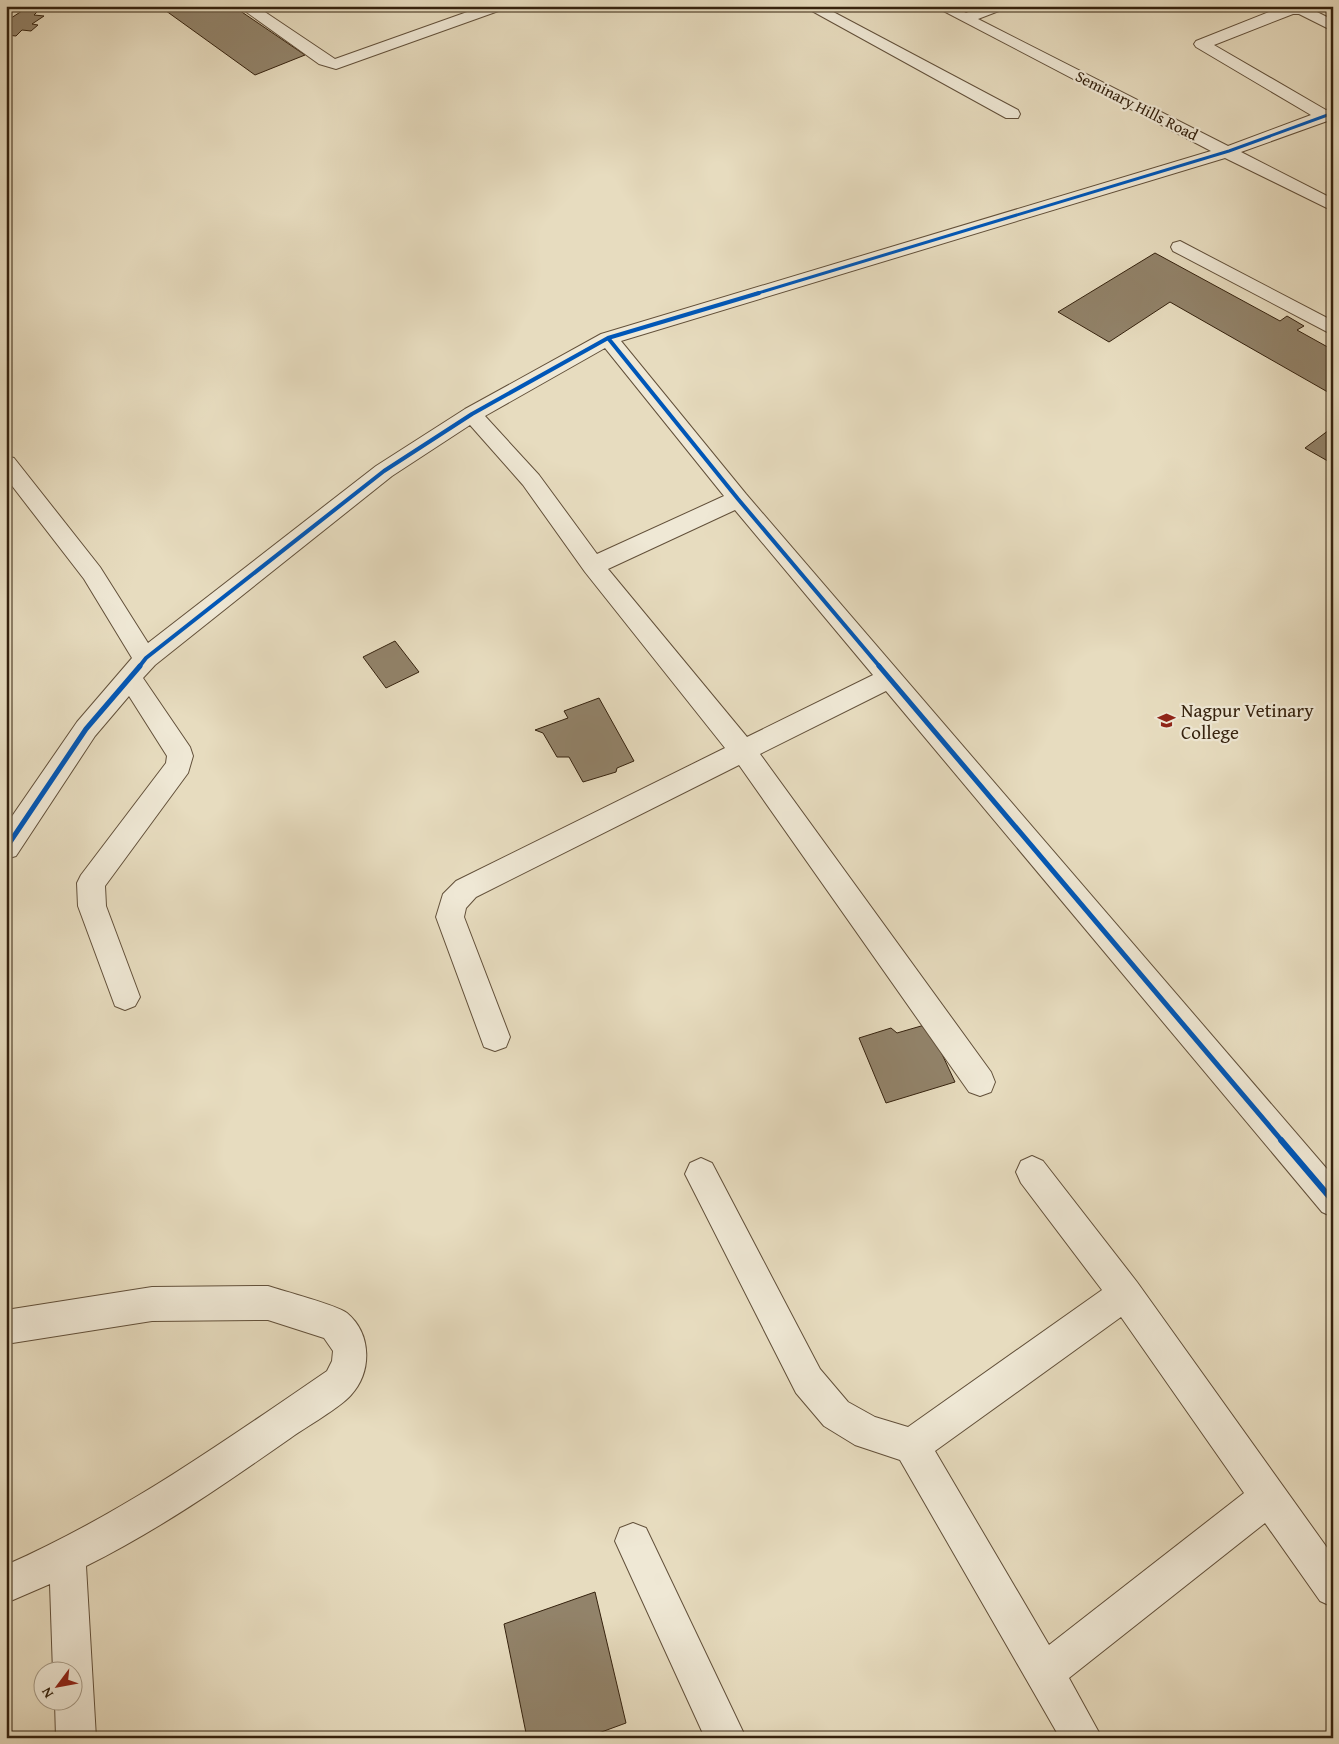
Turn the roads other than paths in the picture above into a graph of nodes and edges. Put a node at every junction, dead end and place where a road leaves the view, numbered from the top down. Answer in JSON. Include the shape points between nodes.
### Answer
{"nodes":[{"id":1,"x":245,"y":6,"type":"edge"},
{"id":2,"x":499,"y":6,"type":"edge"},
{"id":3,"x":810,"y":6,"type":"edge"},
{"id":4,"x":941,"y":6,"type":"edge"},
{"id":5,"x":999,"y":6,"type":"edge"},
{"id":6,"x":965,"y":18,"type":"junction"},
{"id":7,"x":1333,"y":26,"type":"edge"},
{"id":8,"x":1012,"y":114,"type":"dead end"},
{"id":9,"x":1328,"y":114,"type":"edge"},
{"id":10,"x":1229,"y":151,"type":"junction"},
{"id":11,"x":1333,"y":206,"type":"edge"},
{"id":12,"x":1180,"y":247,"type":"dead end"},
{"id":13,"x":1333,"y":329,"type":"edge"},
{"id":14,"x":608,"y":338,"type":"junction"},
{"id":15,"x":472,"y":414,"type":"junction"},
{"id":16,"x":6,"y":463,"type":"edge"},
{"id":17,"x":15,"y":491,"type":"edge"},
{"id":18,"x":738,"y":499,"type":"junction"},
{"id":19,"x":593,"y":566,"type":"junction"},
{"id":20,"x":138,"y":668,"type":"junction"},
{"id":21,"x":889,"y":678,"type":"junction"},
{"id":22,"x":743,"y":751,"type":"junction"},
{"id":23,"x":6,"y":848,"type":"edge"},
{"id":24,"x":125,"y":998,"type":"dead end"},
{"id":25,"x":495,"y":1037,"type":"dead end"},
{"id":26,"x":980,"y":1082,"type":"dead end"},
{"id":27,"x":1032,"y":1172,"type":"dead end"},
{"id":28,"x":702,"y":1174,"type":"dead end"},
{"id":29,"x":1333,"y":1201,"type":"edge"},
{"id":30,"x":1125,"y":1294,"type":"junction"},
{"id":31,"x":6,"y":1327,"type":"edge"},
{"id":32,"x":912,"y":1446,"type":"junction"},
{"id":33,"x":1268,"y":1496,"type":"junction"},
{"id":34,"x":633,"y":1541,"type":"dead end"},
{"id":35,"x":67,"y":1557,"type":"junction"},
{"id":36,"x":6,"y":1584,"type":"edge"},
{"id":37,"x":1333,"y":1588,"type":"edge"},
{"id":38,"x":1044,"y":1673,"type":"junction"},
{"id":39,"x":76,"y":1738,"type":"edge"},
{"id":40,"x":726,"y":1738,"type":"edge"},
{"id":41,"x":1082,"y":1738,"type":"edge"}],
"edges":[{"from":1,"to":2,"type":"street","via":[[325,61],[336,64]]},
{"from":3,"to":8,"type":"street"},
{"from":4,"to":6,"type":"street","name":"Seminary Hills Road"},
{"from":5,"to":6,"type":"street"},
{"from":6,"to":10,"type":"street","name":"Seminary Hills Road"},
{"from":7,"to":9,"type":"street","via":[[1302,10],[1291,9],[1202,44]]},
{"from":9,"to":10,"type":"street"},
{"from":10,"to":11,"type":"street","name":"Seminary Hills Road"},
{"from":10,"to":14,"type":"street"},
{"from":12,"to":13,"type":"street"},
{"from":14,"to":15,"type":"street"},
{"from":14,"to":18,"type":"street"},
{"from":15,"to":19,"type":"street","via":[[531,480]]},
{"from":15,"to":20,"type":"street","via":[[384,471]]},
{"from":16,"to":17,"type":"street"},
{"from":17,"to":20,"type":"street","via":[[92,573],[130,638]]},
{"from":18,"to":19,"type":"street"},
{"from":18,"to":21,"type":"street"},
{"from":19,"to":22,"type":"street"},
{"from":20,"to":23,"type":"street","via":[[86,729]]},
{"from":20,"to":24,"type":"street","via":[[180,756],[179,766],[91,883],[92,906]]},
{"from":21,"to":22,"type":"street"},
{"from":21,"to":29,"type":"street"},
{"from":22,"to":25,"type":"street","via":[[466,889],[453,904],[450,917]]},
{"from":22,"to":26,"type":"street"},
{"from":27,"to":30,"type":"street"},
{"from":28,"to":32,"type":"street","via":[[808,1381],[836,1414],[868,1432]]},
{"from":30,"to":32,"type":"street"},
{"from":30,"to":33,"type":"street"},
{"from":31,"to":35,"type":"street","via":[[152,1304],[268,1303],[335,1325],[350,1346],[349,1364],[339,1383],[209,1472]]},
{"from":32,"to":38,"type":"street"},
{"from":33,"to":37,"type":"street"},
{"from":33,"to":38,"type":"street"},
{"from":34,"to":40,"type":"street"},
{"from":35,"to":36,"type":"street"},
{"from":35,"to":39,"type":"street"},
{"from":38,"to":41,"type":"street"}]}
